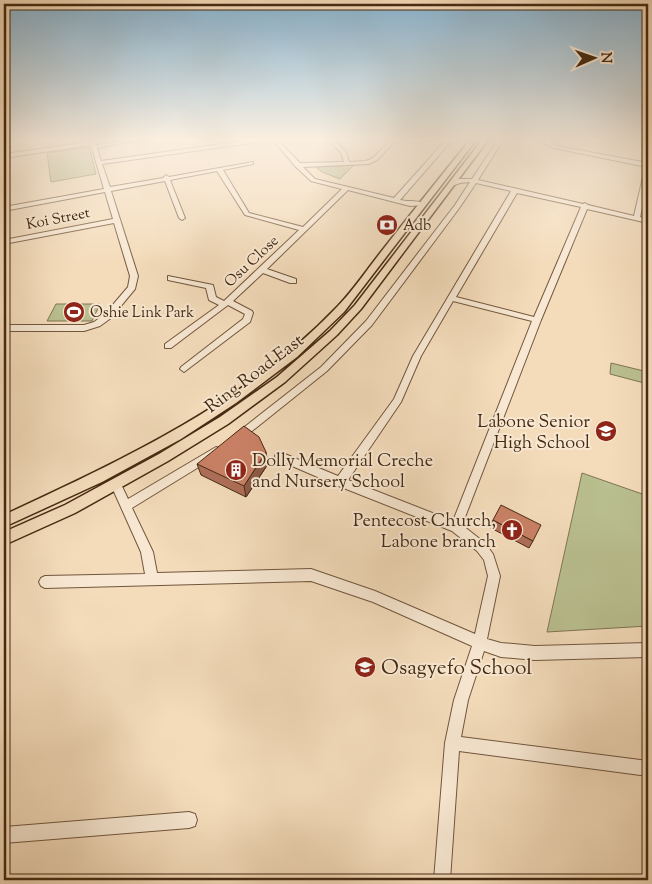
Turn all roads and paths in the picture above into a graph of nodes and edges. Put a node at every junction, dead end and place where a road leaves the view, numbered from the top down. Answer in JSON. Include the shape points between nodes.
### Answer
{"nodes":[{"id":1,"x":105,"y":181,"type":"edge"},
{"id":2,"x":149,"y":181,"type":"edge"},
{"id":3,"x":167,"y":181,"type":"edge"},
{"id":4,"x":227,"y":181,"type":"edge"},
{"id":5,"x":321,"y":181,"type":"edge"},
{"id":6,"x":412,"y":181,"type":"edge"},
{"id":7,"x":438,"y":181,"type":"edge"},
{"id":8,"x":454,"y":181,"type":"edge"},
{"id":9,"x":458,"y":181,"type":"edge"},
{"id":10,"x":473,"y":181,"type":"edge"},
{"id":11,"x":474,"y":181,"type":"edge"},
{"id":12,"x":645,"y":181,"type":"edge"},
{"id":13,"x":452,"y":184,"type":"junction"},
{"id":14,"x":107,"y":189,"type":"junction"},
{"id":15,"x":346,"y":189,"type":"junction"},
{"id":16,"x":515,"y":190,"type":"junction"},
{"id":17,"x":396,"y":200,"type":"junction"},
{"id":18,"x":585,"y":205,"type":"junction"},
{"id":19,"x":417,"y":206,"type":"junction"},
{"id":20,"x":4,"y":209,"type":"edge"},
{"id":21,"x":637,"y":217,"type":"junction"},
{"id":22,"x":182,"y":218,"type":"dead end"},
{"id":23,"x":117,"y":220,"type":"junction"},
{"id":24,"x":648,"y":220,"type":"edge"},
{"id":25,"x":304,"y":229,"type":"junction"},
{"id":26,"x":4,"y":242,"type":"edge"},
{"id":27,"x":263,"y":270,"type":"junction"},
{"id":28,"x":172,"y":278,"type":"dead end"},
{"id":29,"x":293,"y":281,"type":"dead end"},
{"id":30,"x":452,"y":298,"type":"junction"},
{"id":31,"x":226,"y":303,"type":"junction"},
{"id":32,"x":537,"y":320,"type":"junction"},
{"id":33,"x":4,"y":328,"type":"edge"},
{"id":34,"x":168,"y":346,"type":"dead end"},
{"id":35,"x":184,"y":368,"type":"dead end"},
{"id":36,"x":232,"y":400,"type":"junction"},
{"id":37,"x":244,"y":408,"type":"junction"},
{"id":38,"x":280,"y":456,"type":"dead end"},
{"id":39,"x":340,"y":482,"type":"junction"},
{"id":40,"x":116,"y":485,"type":"junction"},
{"id":41,"x":125,"y":507,"type":"junction"},
{"id":42,"x":4,"y":521,"type":"edge"},
{"id":43,"x":456,"y":527,"type":"junction"},
{"id":44,"x":4,"y":539,"type":"edge"},
{"id":45,"x":152,"y":580,"type":"junction"},
{"id":46,"x":45,"y":582,"type":"dead end"},
{"id":47,"x":480,"y":643,"type":"junction"},
{"id":48,"x":648,"y":650,"type":"edge"},
{"id":49,"x":452,"y":742,"type":"junction"},
{"id":50,"x":648,"y":769,"type":"edge"},
{"id":51,"x":189,"y":820,"type":"dead end"},
{"id":52,"x":4,"y":835,"type":"edge"},
{"id":53,"x":442,"y":880,"type":"edge"}],
"edges":[{"from":1,"to":14,"type":"street"},
{"from":2,"to":14,"type":"street"},
{"from":3,"to":22,"type":"street"},
{"from":4,"to":25,"type":"street","via":[[247,214]]},
{"from":5,"to":15,"type":"street"},
{"from":6,"to":17,"type":"street"},
{"from":7,"to":19,"type":"main road","name":"Ring Road East"},
{"from":8,"to":13,"type":"main road","name":"Ring Road East"},
{"from":9,"to":13,"type":"street"},
{"from":10,"to":41,"type":"street","via":[[369,323],[324,369],[251,428]]},
{"from":11,"to":16,"type":"street"},
{"from":12,"to":21,"type":"street"},
{"from":13,"to":37,"type":"main road","name":"Ring Road East","via":[[337,331],[297,368]]},
{"from":14,"to":20,"type":"street"},
{"from":14,"to":23,"type":"street"},
{"from":15,"to":17,"type":"street"},
{"from":15,"to":25,"type":"street","name":"Osu Close"},
{"from":16,"to":18,"type":"street"},
{"from":16,"to":30,"type":"street"},
{"from":17,"to":19,"type":"street"},
{"from":18,"to":21,"type":"street"},
{"from":18,"to":32,"type":"street"},
{"from":19,"to":36,"type":"main road","name":"Ring Road East","via":[[330,320],[287,359]]},
{"from":21,"to":24,"type":"street"},
{"from":23,"to":26,"type":"street","name":"Koi Street"},
{"from":23,"to":33,"type":"street","via":[[134,276],[132,287],[108,316],[84,328]]},
{"from":25,"to":27,"type":"street","name":"Osu Close"},
{"from":27,"to":29,"type":"street"},
{"from":27,"to":31,"type":"street","name":"Osu Close"},
{"from":28,"to":31,"type":"street","via":[[210,287],[212,298]]},
{"from":30,"to":32,"type":"street"},
{"from":30,"to":39,"type":"street","via":[[417,356],[398,400]]},
{"from":31,"to":34,"type":"street","name":"Osu Close"},
{"from":31,"to":35,"type":"street","via":[[246,310],[249,313],[247,320]]},
{"from":32,"to":43,"type":"street"},
{"from":36,"to":37,"type":"main road","via":[[240,402]]},
{"from":36,"to":42,"type":"main road","name":"Ring Road East","via":[[158,447]]},
{"from":37,"to":40,"type":"main road","name":"Ring Road East"},
{"from":38,"to":39,"type":"street"},
{"from":39,"to":43,"type":"street"},
{"from":40,"to":41,"type":"street"},
{"from":40,"to":44,"type":"main road","name":"Ring Road East"},
{"from":41,"to":45,"type":"street","via":[[147,552]]},
{"from":43,"to":47,"type":"street","via":[[481,546],[489,558],[494,576]]},
{"from":45,"to":46,"type":"street"},
{"from":45,"to":47,"type":"street","via":[[311,575],[375,597]]},
{"from":47,"to":48,"type":"street","via":[[501,650],[535,653]]},
{"from":47,"to":49,"type":"street","via":[[461,700]]},
{"from":49,"to":50,"type":"street"},
{"from":49,"to":53,"type":"street"},
{"from":51,"to":52,"type":"street"}]}
